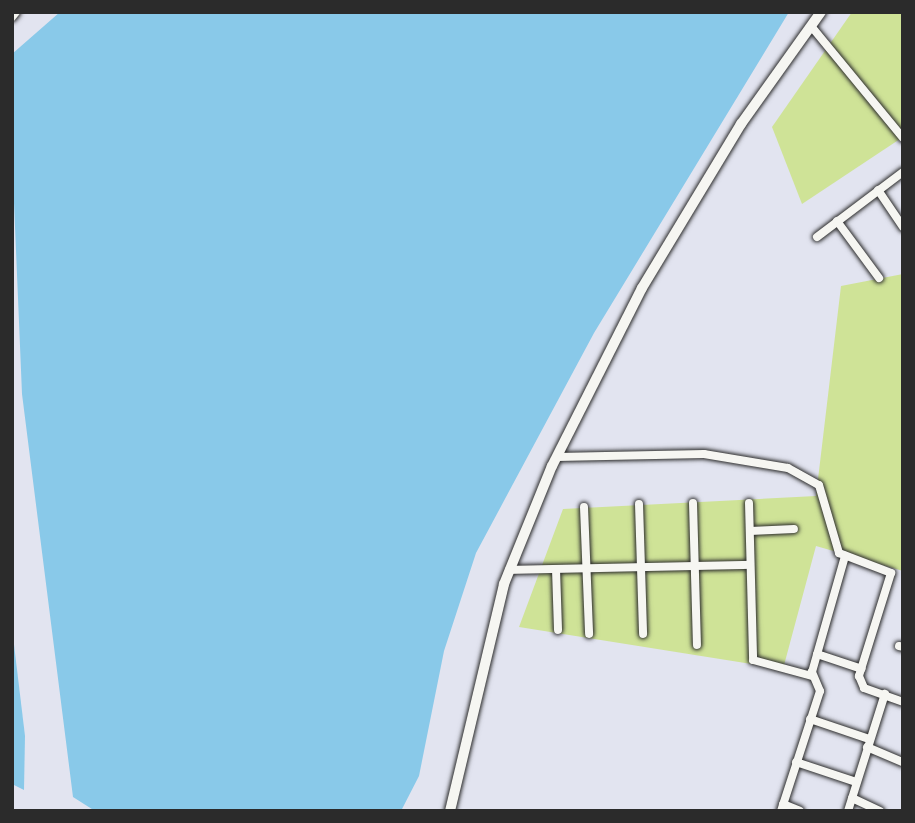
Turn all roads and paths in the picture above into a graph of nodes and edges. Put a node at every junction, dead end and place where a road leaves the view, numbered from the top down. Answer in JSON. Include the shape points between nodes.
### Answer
{"nodes":[{"id":1,"x":16,"y":12,"type":"edge"},
{"id":2,"x":821,"y":12,"type":"edge"},
{"id":3,"x":12,"y":17,"type":"edge"},
{"id":4,"x":811,"y":26,"type":"junction"},
{"id":5,"x":903,"y":138,"type":"edge"},
{"id":6,"x":903,"y":172,"type":"edge"},
{"id":7,"x":878,"y":190,"type":"junction"},
{"id":8,"x":837,"y":221,"type":"junction"},
{"id":9,"x":903,"y":227,"type":"edge"},
{"id":10,"x":817,"y":237,"type":"dead end"},
{"id":11,"x":879,"y":278,"type":"dead end"},
{"id":12,"x":557,"y":457,"type":"junction"},
{"id":13,"x":694,"y":503,"type":"dead end"},
{"id":14,"x":749,"y":503,"type":"dead end"},
{"id":15,"x":639,"y":504,"type":"dead end"},
{"id":16,"x":584,"y":507,"type":"dead end"},
{"id":17,"x":794,"y":529,"type":"dead end"},
{"id":18,"x":750,"y":531,"type":"junction"},
{"id":19,"x":845,"y":556,"type":"junction"},
{"id":20,"x":750,"y":565,"type":"junction"},
{"id":21,"x":695,"y":566,"type":"junction"},
{"id":22,"x":641,"y":567,"type":"junction"},
{"id":23,"x":586,"y":568,"type":"junction"},
{"id":24,"x":556,"y":569,"type":"junction"},
{"id":25,"x":509,"y":570,"type":"junction"},
{"id":26,"x":558,"y":630,"type":"dead end"},
{"id":27,"x":643,"y":634,"type":"dead end"},
{"id":28,"x":589,"y":635,"type":"dead end"},
{"id":29,"x":697,"y":645,"type":"dead end"},
{"id":30,"x":817,"y":654,"type":"junction"},
{"id":31,"x":862,"y":669,"type":"junction"},
{"id":32,"x":812,"y":676,"type":"junction"},
{"id":33,"x":884,"y":694,"type":"junction"},
{"id":34,"x":903,"y":702,"type":"edge"},
{"id":35,"x":810,"y":719,"type":"junction"},
{"id":36,"x":868,"y":743,"type":"junction"},
{"id":37,"x":796,"y":762,"type":"junction"},
{"id":38,"x":903,"y":762,"type":"edge"},
{"id":39,"x":856,"y":782,"type":"junction"},
{"id":40,"x":852,"y":798,"type":"junction"},
{"id":41,"x":782,"y":807,"type":"edge"},
{"id":42,"x":450,"y":811,"type":"edge"},
{"id":43,"x":800,"y":811,"type":"edge"},
{"id":44,"x":848,"y":811,"type":"edge"},
{"id":45,"x":880,"y":811,"type":"edge"}],
"edges":[{"from":1,"to":3,"type":"street"},
{"from":2,"to":4,"type":"street"},
{"from":4,"to":5,"type":"street"},
{"from":4,"to":12,"type":"street","via":[[741,124],[642,288]]},
{"from":6,"to":7,"type":"street"},
{"from":7,"to":8,"type":"street"},
{"from":7,"to":9,"type":"street"},
{"from":8,"to":10,"type":"street"},
{"from":8,"to":11,"type":"street"},
{"from":12,"to":19,"type":"street","via":[[704,454],[788,468],[824,491],[835,547]]},
{"from":12,"to":25,"type":"street"},
{"from":13,"to":21,"type":"street"},
{"from":14,"to":18,"type":"street"},
{"from":15,"to":22,"type":"street"},
{"from":16,"to":23,"type":"street"},
{"from":17,"to":18,"type":"street"},
{"from":18,"to":20,"type":"street"},
{"from":19,"to":30,"type":"street"},
{"from":19,"to":31,"type":"street","via":[[888,570],[892,578]]},
{"from":20,"to":21,"type":"street"},
{"from":20,"to":32,"type":"street","via":[[752,660]]},
{"from":21,"to":22,"type":"street"},
{"from":21,"to":29,"type":"street"},
{"from":22,"to":23,"type":"street"},
{"from":22,"to":27,"type":"street"},
{"from":23,"to":24,"type":"street"},
{"from":23,"to":28,"type":"street"},
{"from":24,"to":25,"type":"street"},
{"from":24,"to":26,"type":"street"},
{"from":25,"to":42,"type":"street"},
{"from":30,"to":31,"type":"street"},
{"from":30,"to":32,"type":"street"},
{"from":31,"to":33,"type":"street","via":[[864,688]]},
{"from":32,"to":35,"type":"street","via":[[820,685]]},
{"from":33,"to":34,"type":"street"},
{"from":33,"to":36,"type":"street"},
{"from":35,"to":36,"type":"street"},
{"from":35,"to":37,"type":"street"},
{"from":36,"to":38,"type":"street"},
{"from":36,"to":39,"type":"street"},
{"from":37,"to":39,"type":"street"},
{"from":37,"to":41,"type":"street"},
{"from":39,"to":40,"type":"street"},
{"from":40,"to":44,"type":"street"},
{"from":40,"to":45,"type":"street"},
{"from":41,"to":43,"type":"street"}]}
